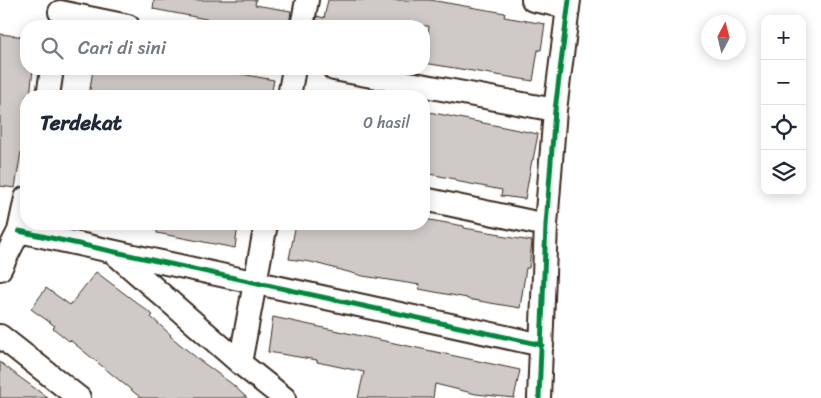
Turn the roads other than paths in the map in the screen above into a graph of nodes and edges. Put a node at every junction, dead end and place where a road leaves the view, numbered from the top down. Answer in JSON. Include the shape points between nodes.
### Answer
{"nodes":[{"id":1,"x":307,"y":0,"type":"edge"},
{"id":2,"x":533,"y":0,"type":"edge"},
{"id":3,"x":568,"y":4,"type":"edge"},
{"id":4,"x":60,"y":13,"type":"edge"},
{"id":5,"x":97,"y":20,"type":"edge"},
{"id":6,"x":303,"y":20,"type":"edge"},
{"id":7,"x":51,"y":75,"type":"edge"},
{"id":8,"x":293,"y":75,"type":"edge"},
{"id":9,"x":366,"y":75,"type":"edge"},
{"id":10,"x":49,"y":90,"type":"edge"},
{"id":11,"x":290,"y":90,"type":"edge"},
{"id":12,"x":555,"y":110,"type":"junction"},
{"id":13,"x":430,"y":200,"type":"edge"},
{"id":14,"x":546,"y":225,"type":"junction"},
{"id":15,"x":20,"y":226,"type":"edge"},
{"id":16,"x":265,"y":230,"type":"edge"},
{"id":17,"x":19,"y":231,"type":"junction"},
{"id":18,"x":113,"y":252,"type":"junction"},
{"id":19,"x":0,"y":270,"type":"edge"},
{"id":20,"x":255,"y":282,"type":"junction"},
{"id":21,"x":0,"y":336,"type":"edge"},
{"id":22,"x":542,"y":345,"type":"junction"},
{"id":23,"x":240,"y":363,"type":"junction"},
{"id":24,"x":79,"y":398,"type":"edge"},
{"id":25,"x":284,"y":398,"type":"edge"},
{"id":26,"x":539,"y":398,"type":"edge"}],
"edges":[{"from":1,"to":6,"type":"street"},
{"from":2,"to":3,"type":"street"},
{"from":3,"to":12,"type":"street"},
{"from":4,"to":5,"type":"street"},
{"from":7,"to":10,"type":"street"},
{"from":8,"to":11,"type":"street"},
{"from":9,"to":12,"type":"street"},
{"from":12,"to":14,"type":"street"},
{"from":13,"to":14,"type":"street"},
{"from":14,"to":22,"type":"street"},
{"from":15,"to":17,"type":"street"},
{"from":16,"to":20,"type":"street"},
{"from":17,"to":18,"type":"street"},
{"from":17,"to":19,"type":"street"},
{"from":18,"to":20,"type":"street"},
{"from":18,"to":23,"type":"street"},
{"from":20,"to":22,"type":"street"},
{"from":20,"to":23,"type":"street"},
{"from":21,"to":24,"type":"street"},
{"from":22,"to":26,"type":"street"},
{"from":23,"to":25,"type":"street"}]}
